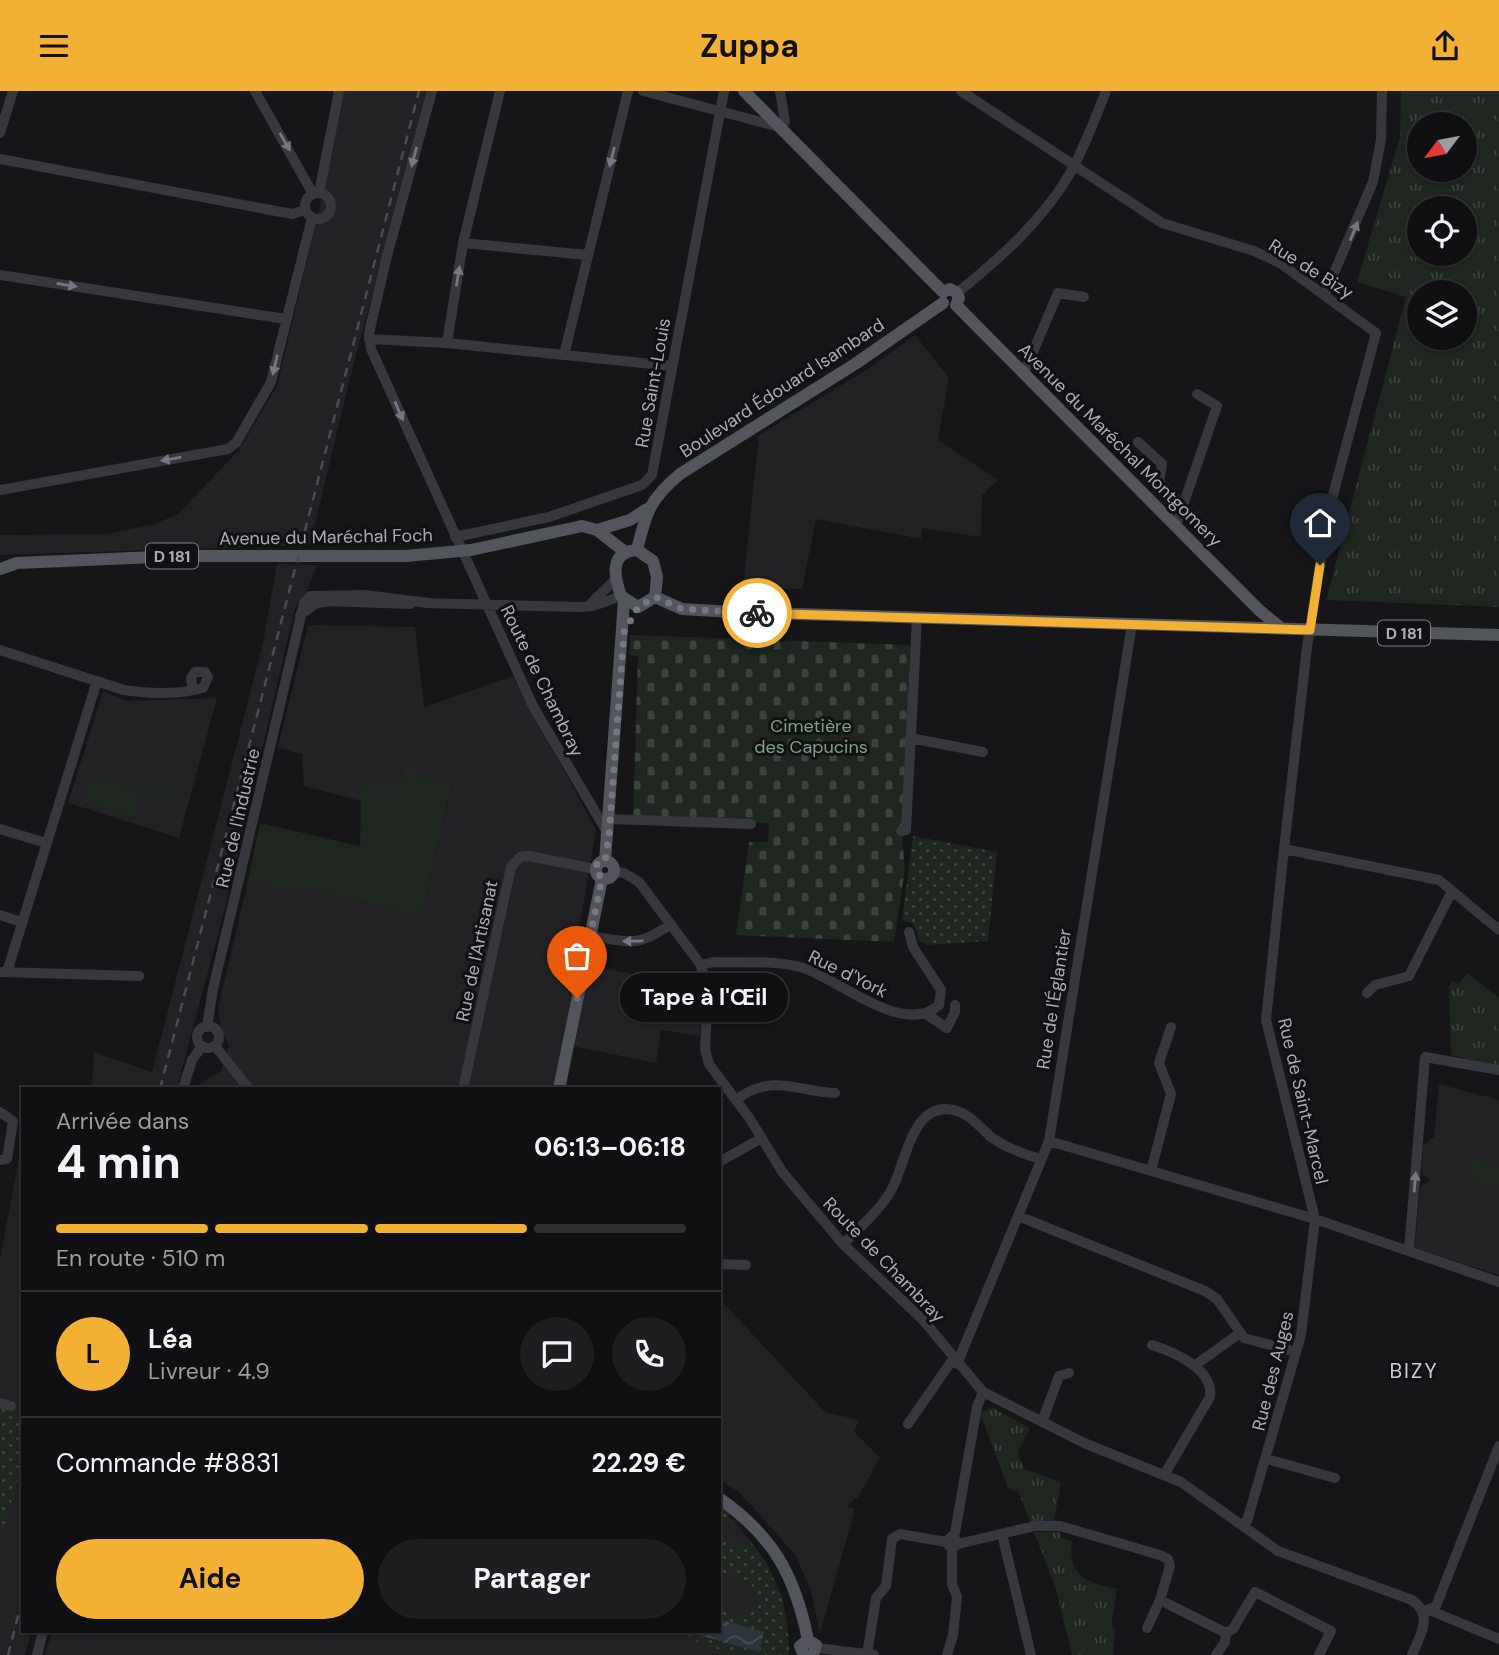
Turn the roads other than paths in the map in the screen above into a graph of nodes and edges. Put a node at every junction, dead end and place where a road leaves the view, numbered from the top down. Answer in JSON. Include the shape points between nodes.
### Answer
{"nodes":[{"id":1,"x":13,"y":91,"type":"edge"},
{"id":2,"x":255,"y":91,"type":"edge"},
{"id":3,"x":340,"y":91,"type":"edge"},
{"id":4,"x":432,"y":91,"type":"edge"},
{"id":5,"x":500,"y":91,"type":"edge"},
{"id":6,"x":628,"y":91,"type":"edge"},
{"id":7,"x":643,"y":91,"type":"edge"},
{"id":8,"x":724,"y":91,"type":"edge"},
{"id":9,"x":744,"y":91,"type":"edge"},
{"id":10,"x":780,"y":91,"type":"edge"},
{"id":11,"x":962,"y":91,"type":"edge"},
{"id":12,"x":1106,"y":91,"type":"edge"},
{"id":13,"x":1382,"y":91,"type":"edge"},
{"id":14,"x":720,"y":111,"type":"junction"},
{"id":15,"x":780,"y":127,"type":"junction"},
{"id":16,"x":0,"y":134,"type":"edge"},
{"id":17,"x":0,"y":159,"type":"edge"},
{"id":18,"x":1074,"y":164,"type":"junction"},
{"id":19,"x":316,"y":193,"type":"junction"},
{"id":20,"x":305,"y":209,"type":"junction"},
{"id":21,"x":312,"y":218,"type":"junction"},
{"id":22,"x":463,"y":243,"type":"junction"},
{"id":23,"x":587,"y":255,"type":"junction"},
{"id":24,"x":0,"y":275,"type":"edge"},
{"id":25,"x":1325,"y":293,"type":"junction"},
{"id":26,"x":1084,"y":297,"type":"dead end"},
{"id":27,"x":950,"y":298,"type":"junction"},
{"id":28,"x":286,"y":319,"type":"junction"},
{"id":29,"x":447,"y":343,"type":"junction"},
{"id":30,"x":370,"y":344,"type":"junction"},
{"id":31,"x":564,"y":355,"type":"junction"},
{"id":32,"x":671,"y":366,"type":"junction"},
{"id":33,"x":1024,"y":373,"type":"junction"},
{"id":34,"x":1196,"y":394,"type":"dead end"},
{"id":35,"x":1138,"y":442,"type":"dead end"},
{"id":36,"x":0,"y":491,"type":"edge"},
{"id":37,"x":1182,"y":505,"type":"junction"},
{"id":38,"x":647,"y":509,"type":"junction"},
{"id":39,"x":1176,"y":526,"type":"junction"},
{"id":40,"x":567,"y":528,"type":"junction"},
{"id":41,"x":597,"y":530,"type":"junction"},
{"id":42,"x":455,"y":537,"type":"junction"},
{"id":43,"x":631,"y":551,"type":"junction"},
{"id":44,"x":615,"y":566,"type":"junction"},
{"id":45,"x":0,"y":569,"type":"edge"},
{"id":46,"x":615,"y":580,"type":"junction"},
{"id":47,"x":655,"y":597,"type":"junction"},
{"id":48,"x":623,"y":599,"type":"junction"},
{"id":49,"x":487,"y":605,"type":"junction"},
{"id":50,"x":579,"y":607,"type":"junction"},
{"id":51,"x":638,"y":607,"type":"junction"},
{"id":52,"x":1259,"y":610,"type":"junction"},
{"id":53,"x":917,"y":618,"type":"junction"},
{"id":54,"x":1132,"y":624,"type":"junction"},
{"id":55,"x":1258,"y":629,"type":"junction"},
{"id":56,"x":1282,"y":629,"type":"junction"},
{"id":57,"x":1310,"y":630,"type":"junction"},
{"id":58,"x":624,"y":632,"type":"junction"},
{"id":59,"x":1499,"y":635,"type":"edge"},
{"id":60,"x":0,"y":650,"type":"edge"},
{"id":61,"x":97,"y":681,"type":"junction"},
{"id":62,"x":193,"y":690,"type":"dead end"},
{"id":63,"x":910,"y":738,"type":"junction"},
{"id":64,"x":983,"y":752,"type":"dead end"},
{"id":65,"x":610,"y":819,"type":"junction"},
{"id":66,"x":751,"y":824,"type":"dead end"},
{"id":67,"x":0,"y":829,"type":"edge"},
{"id":68,"x":901,"y":831,"type":"dead end"},
{"id":69,"x":609,"y":835,"type":"junction"},
{"id":70,"x":46,"y":843,"type":"junction"},
{"id":71,"x":1284,"y":849,"type":"junction"},
{"id":72,"x":604,"y":870,"type":"junction"},
{"id":73,"x":1452,"y":891,"type":"junction"},
{"id":74,"x":0,"y":915,"type":"edge"},
{"id":75,"x":21,"y":922,"type":"junction"},
{"id":76,"x":671,"y":924,"type":"junction"},
{"id":77,"x":1499,"y":930,"type":"edge"},
{"id":78,"x":909,"y":932,"type":"dead end"},
{"id":79,"x":590,"y":936,"type":"junction"},
{"id":80,"x":699,"y":961,"type":"junction"},
{"id":81,"x":3,"y":972,"type":"edge"},
{"id":82,"x":139,"y":976,"type":"dead end"},
{"id":83,"x":1367,"y":993,"type":"dead end"},
{"id":84,"x":955,"y":1005,"type":"dead end"},
{"id":85,"x":926,"y":1014,"type":"junction"},
{"id":86,"x":207,"y":1027,"type":"junction"},
{"id":87,"x":1171,"y":1027,"type":"dead end"},
{"id":88,"x":202,"y":1046,"type":"junction"},
{"id":89,"x":215,"y":1046,"type":"junction"},
{"id":90,"x":1499,"y":1070,"type":"edge"},
{"id":91,"x":184,"y":1087,"type":"edge"},
{"id":92,"x":247,"y":1087,"type":"edge"},
{"id":93,"x":463,"y":1087,"type":"edge"},
{"id":94,"x":559,"y":1087,"type":"edge"},
{"id":95,"x":835,"y":1093,"type":"dead end"},
{"id":96,"x":736,"y":1100,"type":"junction"},
{"id":97,"x":0,"y":1112,"type":"edge"},
{"id":98,"x":762,"y":1138,"type":"junction"},
{"id":99,"x":1049,"y":1142,"type":"junction"},
{"id":100,"x":1040,"y":1159,"type":"junction"},
{"id":101,"x":0,"y":1160,"type":"edge"},
{"id":102,"x":721,"y":1161,"type":"edge"},
{"id":103,"x":1151,"y":1171,"type":"junction"},
{"id":104,"x":1018,"y":1216,"type":"junction"},
{"id":105,"x":1315,"y":1219,"type":"junction"},
{"id":106,"x":843,"y":1244,"type":"junction"},
{"id":107,"x":1409,"y":1250,"type":"junction"},
{"id":108,"x":721,"y":1264,"type":"edge"},
{"id":109,"x":746,"y":1265,"type":"dead end"},
{"id":110,"x":1499,"y":1282,"type":"edge"},
{"id":111,"x":1240,"y":1333,"type":"junction"},
{"id":112,"x":1152,"y":1345,"type":"dead end"},
{"id":113,"x":1296,"y":1352,"type":"junction"},
{"id":114,"x":955,"y":1361,"type":"junction"},
{"id":115,"x":1194,"y":1366,"type":"junction"},
{"id":116,"x":1069,"y":1373,"type":"dead end"},
{"id":117,"x":983,"y":1392,"type":"junction"},
{"id":118,"x":1042,"y":1422,"type":"junction"},
{"id":119,"x":908,"y":1424,"type":"dead end"},
{"id":120,"x":1499,"y":1446,"type":"edge"},
{"id":121,"x":1267,"y":1459,"type":"junction"},
{"id":122,"x":1164,"y":1475,"type":"junction"},
{"id":123,"x":1335,"y":1478,"type":"dead end"},
{"id":124,"x":721,"y":1499,"type":"edge"},
{"id":125,"x":1242,"y":1524,"type":"junction"},
{"id":126,"x":1002,"y":1534,"type":"junction"},
{"id":127,"x":952,"y":1543,"type":"junction"},
{"id":128,"x":1160,"y":1600,"type":"junction"},
{"id":129,"x":1426,"y":1611,"type":"junction"},
{"id":130,"x":1147,"y":1628,"type":"dead end"},
{"id":131,"x":42,"y":1633,"type":"edge"},
{"id":132,"x":1226,"y":1633,"type":"junction"},
{"id":133,"x":1499,"y":1639,"type":"edge"},
{"id":134,"x":812,"y":1648,"type":"edge"},
{"id":135,"x":37,"y":1655,"type":"edge"},
{"id":136,"x":804,"y":1655,"type":"edge"},
{"id":137,"x":867,"y":1655,"type":"edge"},
{"id":138,"x":874,"y":1655,"type":"edge"},
{"id":139,"x":947,"y":1655,"type":"edge"},
{"id":140,"x":1031,"y":1655,"type":"edge"},
{"id":141,"x":1216,"y":1655,"type":"edge"},
{"id":142,"x":1319,"y":1655,"type":"edge"},
{"id":143,"x":1412,"y":1655,"type":"edge"}],
"edges":[{"from":1,"to":16,"type":"street"},
{"from":2,"to":19,"type":"street","one_way":true},
{"from":3,"to":19,"type":"street"},
{"from":4,"to":30,"type":"street","one_way":true,"via":[[387,256]]},
{"from":5,"to":22,"type":"street"},
{"from":6,"to":23,"type":"street","one_way":true},
{"from":7,"to":14,"type":"street"},
{"from":8,"to":14,"type":"street","name":"Rue Saint-Louis"},
{"from":9,"to":15,"type":"main road","name":"Avenue du Maréchal Montgomery"},
{"from":10,"to":15,"type":"street","via":[[785,122]]},
{"from":11,"to":18,"type":"street","name":"Rue de Bizy"},
{"from":12,"to":18,"type":"street"},
{"from":25,"to":13,"type":"street","one_way":true,"via":[[1373,182],[1381,140]]},
{"from":14,"to":15,"type":"street"},
{"from":14,"to":32,"type":"street","name":"Rue Saint-Louis"},
{"from":15,"to":27,"type":"main road","name":"Avenue du Maréchal Montgomery"},
{"from":17,"to":20,"type":"street","via":[[292,214]]},
{"from":18,"to":25,"type":"street","name":"Rue de Bizy","via":[[1162,223],[1254,251]]},
{"from":18,"to":27,"type":"street","via":[[1027,229]]},
{"from":19,"to":20,"type":"street","via":[[308,198]]},
{"from":19,"to":21,"type":"street","via":[[326,195],[332,207],[325,218]]},
{"from":20,"to":21,"type":"street"},
{"from":21,"to":28,"type":"street"},
{"from":22,"to":23,"type":"street"},
{"from":29,"to":22,"type":"street","one_way":true},
{"from":23,"to":31,"type":"street"},
{"from":24,"to":28,"type":"street","one_way":true},
{"from":25,"to":57,"type":"street","name":"Rue de Bizy","via":[[1373,328],[1376,337],[1328,514]]},
{"from":26,"to":33,"type":"street","via":[[1058,293]]},
{"from":27,"to":33,"type":"main road","name":"Avenue du Maréchal Montgomery"},
{"from":27,"to":38,"type":"main road","name":"Boulevard Édouard Isambard","via":[[681,474]]},
{"from":28,"to":36,"type":"street","one_way":true,"via":[[271,382],[228,449]]},
{"from":29,"to":30,"type":"street"},
{"from":29,"to":31,"type":"street"},
{"from":30,"to":42,"type":"street","name":"Route de Chambray","one_way":true},
{"from":31,"to":32,"type":"street"},
{"from":32,"to":42,"type":"street","name":"Rue Saint-Louis","via":[[648,482],[549,517]]},
{"from":33,"to":39,"type":"main road","name":"Avenue du Maréchal Montgomery"},
{"from":34,"to":37,"type":"street","via":[[1217,406]]},
{"from":35,"to":37,"type":"street","via":[[1162,464],[1159,482]]},
{"from":37,"to":39,"type":"street"},
{"from":38,"to":41,"type":"main road","name":"Boulevard Édouard Isambard","via":[[630,520]]},
{"from":38,"to":43,"type":"main road","name":"Boulevard Édouard Isambard"},
{"from":39,"to":52,"type":"main road","name":"Avenue du Maréchal Montgomery"},
{"from":40,"to":41,"type":"main road","name":"Avenue du Maréchal Foch","number":"D 181"},
{"from":40,"to":44,"type":"main road","via":[[600,541],[609,549]]},
{"from":40,"to":45,"type":"main road","name":"Avenue du Maréchal Foch","number":"D 181","via":[[450,553],[179,556],[17,563]]},
{"from":41,"to":43,"type":"main road"},
{"from":42,"to":49,"type":"street","name":"Route de Chambray"},
{"from":43,"to":44,"type":"main road"},
{"from":43,"to":47,"type":"main road","via":[[653,561]]},
{"from":44,"to":46,"type":"main road"},
{"from":46,"to":48,"type":"main road"},
{"from":46,"to":50,"type":"street","via":[[601,596]]},
{"from":47,"to":51,"type":"main road"},
{"from":47,"to":53,"type":"main road","number":"D 181","via":[[682,609]]},
{"from":48,"to":50,"type":"street"},
{"from":48,"to":51,"type":"main road"},
{"from":48,"to":58,"type":"main road"},
{"from":49,"to":50,"type":"street"},
{"from":49,"to":69,"type":"street","name":"Route de Chambray","via":[[533,706]]},
{"from":49,"to":86,"type":"street","name":"Rue de l'Industrie","via":[[365,595],[308,603],[300,615]]},
{"from":51,"to":58,"type":"main road"},
{"from":52,"to":55,"type":"main road"},
{"from":52,"to":56,"type":"main road","name":"Avenue du Maréchal Montgomery"},
{"from":53,"to":54,"type":"main road","number":"D 181"},
{"from":53,"to":63,"type":"street"},
{"from":54,"to":55,"type":"main road","number":"D 181"},
{"from":54,"to":99,"type":"street","name":"Rue de l'Églantier"},
{"from":55,"to":56,"type":"main road","number":"D 181"},
{"from":56,"to":57,"type":"main road","number":"D 181"},
{"from":57,"to":59,"type":"main road","number":"D 181"},
{"from":57,"to":71,"type":"street","name":"Rue de Saint-Marcel"},
{"from":58,"to":65,"type":"main road"},
{"from":60,"to":61,"type":"street"},
{"from":61,"to":62,"type":"street","via":[[144,693]]},
{"from":61,"to":70,"type":"street"},
{"from":63,"to":64,"type":"street"},
{"from":63,"to":68,"type":"street","via":[[906,831]]},
{"from":65,"to":66,"type":"street"},
{"from":65,"to":69,"type":"main road"},
{"from":67,"to":70,"type":"street"},
{"from":69,"to":72,"type":"main road"},
{"from":70,"to":75,"type":"street"},
{"from":71,"to":73,"type":"street","via":[[1439,880]]},
{"from":71,"to":105,"type":"street","name":"Rue de Saint-Marcel","via":[[1266,1020]]},
{"from":72,"to":76,"type":"street","name":"Route de Chambray","via":[[624,873],[639,882]]},
{"from":72,"to":79,"type":"main road"},
{"from":72,"to":93,"type":"street","name":"Rue de l'Artisanat","via":[[529,856],[520,857],[511,867]]},
{"from":73,"to":77,"type":"street"},
{"from":73,"to":83,"type":"street","via":[[1409,976],[1376,985]]},
{"from":74,"to":75,"type":"street"},
{"from":75,"to":81,"type":"street"},
{"from":76,"to":79,"type":"street","one_way":true,"via":[[649,940],[634,943]]},
{"from":76,"to":80,"type":"street","name":"Route de Chambray"},
{"from":78,"to":85,"type":"street","via":[[913,947],[941,990],[939,1005]]},
{"from":79,"to":94,"type":"main road"},
{"from":80,"to":85,"type":"street","name":"Rue d'York","via":[[799,966],[888,1011]]},
{"from":80,"to":96,"type":"street","name":"Route de Chambray","via":[[708,993],[705,1049],[709,1064]]},
{"from":81,"to":82,"type":"street"},
{"from":84,"to":85,"type":"street","name":"Rue d'York","via":[[947,1028]]},
{"from":86,"to":88,"type":"street","via":[[198,1036]]},
{"from":86,"to":89,"type":"street","via":[[218,1034]]},
{"from":87,"to":103,"type":"street","via":[[1159,1063],[1171,1094]]},
{"from":88,"to":89,"type":"street"},
{"from":88,"to":91,"type":"street"},
{"from":89,"to":92,"type":"street"},
{"from":107,"to":90,"type":"street","one_way":true,"via":[[1425,1057]]},
{"from":95,"to":96,"type":"street","via":[[776,1083],[750,1089]]},
{"from":96,"to":98,"type":"street","name":"Route de Chambray"},
{"from":97,"to":101,"type":"street","via":[[13,1121],[7,1159]]},
{"from":98,"to":102,"type":"street"},
{"from":98,"to":106,"type":"street","name":"Route de Chambray","via":[[783,1173]]},
{"from":99,"to":100,"type":"street","name":"Rue de l'Églantier"},
{"from":99,"to":103,"type":"street"},
{"from":100,"to":104,"type":"street","name":"Rue de l'Églantier"},
{"from":100,"to":106,"type":"street","via":[[1007,1148],[965,1114],[936,1110],[913,1131],[879,1208]]},
{"from":103,"to":105,"type":"street"},
{"from":104,"to":111,"type":"street","via":[[1205,1291],[1217,1299]]},
{"from":104,"to":114,"type":"street","name":"Rue de l'Églantier"},
{"from":105,"to":107,"type":"street"},
{"from":105,"to":113,"type":"street","name":"Rue des Auges"},
{"from":106,"to":114,"type":"street","name":"Route de Chambray","via":[[923,1319]]},
{"from":107,"to":110,"type":"street"},
{"from":108,"to":109,"type":"street"},
{"from":111,"to":113,"type":"street"},
{"from":111,"to":115,"type":"street"},
{"from":112,"to":115,"type":"street"},
{"from":113,"to":121,"type":"street","name":"Rue des Auges"},
{"from":114,"to":117,"type":"street","name":"Route de Chambray"},
{"from":114,"to":119,"type":"street","name":"Rue de l'Églantier"},
{"from":115,"to":122,"type":"street","via":[[1208,1379],[1210,1397]]},
{"from":116,"to":118,"type":"street","via":[[1059,1376]]},
{"from":117,"to":118,"type":"street","name":"Route de Chambray"},
{"from":117,"to":127,"type":"street"},
{"from":118,"to":122,"type":"street","name":"Route de Chambray"},
{"from":120,"to":129,"type":"street","via":[[1436,1605]]},
{"from":121,"to":123,"type":"street"},
{"from":121,"to":125,"type":"street","name":"Rue des Auges","via":[[1247,1521]]},
{"from":122,"to":125,"type":"street","name":"Route de Chambray"},
{"from":124,"to":134,"type":"main road","via":[[754,1524],[774,1547],[792,1582]]},
{"from":125,"to":129,"type":"street","name":"Route de Chambray","via":[[1278,1551],[1412,1600]]},
{"from":126,"to":127,"type":"street"},
{"from":126,"to":128,"type":"street","via":[[1035,1526],[1060,1527],[1160,1555],[1170,1566]]},
{"from":126,"to":140,"type":"street"},
{"from":127,"to":137,"type":"street","via":[[900,1534],[892,1539],[886,1586],[876,1598]]},
{"from":127,"to":139,"type":"street","via":[[952,1584],[957,1597]]},
{"from":128,"to":130,"type":"street"},
{"from":128,"to":132,"type":"street"},
{"from":129,"to":133,"type":"street","name":"Route de Chambray"},
{"from":129,"to":143,"type":"street"},
{"from":131,"to":135,"type":"street"},
{"from":132,"to":141,"type":"street"},
{"from":132,"to":142,"type":"street","via":[[1255,1592],[1331,1631]]},
{"from":134,"to":136,"type":"main road","via":[[800,1647]]},
{"from":134,"to":137,"type":"street"},
{"from":137,"to":138,"type":"street"}]}
